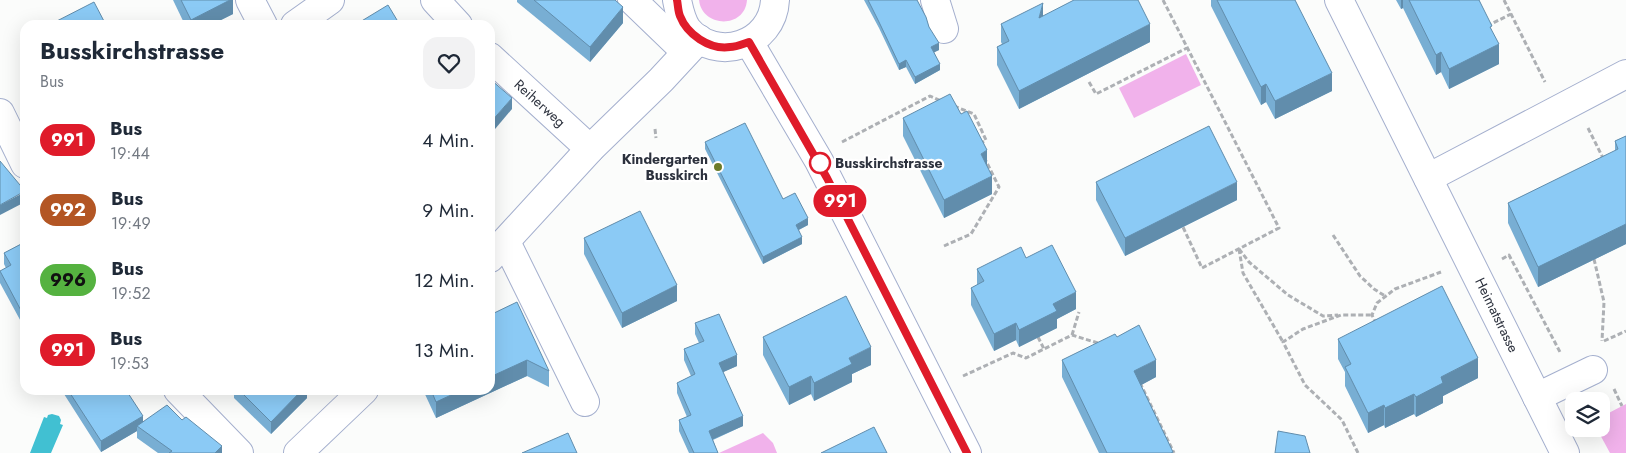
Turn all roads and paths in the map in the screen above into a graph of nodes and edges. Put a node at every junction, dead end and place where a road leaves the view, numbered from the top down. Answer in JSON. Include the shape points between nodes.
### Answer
{"nodes":[{"id":1,"x":250,"y":0,"type":"edge"},
{"id":2,"x":330,"y":0,"type":"edge"},
{"id":3,"x":435,"y":0,"type":"edge"},
{"id":4,"x":632,"y":0,"type":"edge"},
{"id":5,"x":678,"y":0,"type":"edge"},
{"id":6,"x":775,"y":0,"type":"edge"},
{"id":7,"x":935,"y":0,"type":"edge"},
{"id":8,"x":1163,"y":0,"type":"edge"},
{"id":9,"x":1339,"y":0,"type":"edge"},
{"id":10,"x":1504,"y":0,"type":"edge"},
{"id":11,"x":1511,"y":14,"type":"junction"},
{"id":12,"x":260,"y":20,"type":"edge"},
{"id":13,"x":302,"y":20,"type":"edge"},
{"id":14,"x":453,"y":20,"type":"edge"},
{"id":15,"x":1483,"y":28,"type":"edge"},
{"id":16,"x":944,"y":29,"type":"dead end"},
{"id":17,"x":749,"y":42,"type":"junction"},
{"id":18,"x":692,"y":46,"type":"junction"},
{"id":19,"x":1187,"y":48,"type":"junction"},
{"id":20,"x":495,"y":62,"type":"edge"},
{"id":21,"x":1626,"y":74,"type":"edge"},
{"id":22,"x":1089,"y":82,"type":"dead end"},
{"id":23,"x":1549,"y":90,"type":"dead end"},
{"id":24,"x":0,"y":113,"type":"edge"},
{"id":25,"x":837,"y":145,"type":"dead end"},
{"id":26,"x":976,"y":146,"type":"edge"},
{"id":27,"x":590,"y":148,"type":"junction"},
{"id":28,"x":982,"y":153,"type":"edge"},
{"id":29,"x":20,"y":154,"type":"edge"},
{"id":30,"x":1428,"y":178,"type":"junction"},
{"id":31,"x":1183,"y":227,"type":"edge"},
{"id":32,"x":1333,"y":235,"type":"dead end"},
{"id":33,"x":944,"y":246,"type":"dead end"},
{"id":34,"x":1239,"y":248,"type":"junction"},
{"id":35,"x":498,"y":250,"type":"edge"},
{"id":36,"x":1594,"y":259,"type":"edge"},
{"id":37,"x":1442,"y":271,"type":"dead end"},
{"id":38,"x":1475,"y":271,"type":"junction"},
{"id":39,"x":1386,"y":296,"type":"junction"},
{"id":40,"x":1078,"y":312,"type":"edge"},
{"id":41,"x":1341,"y":315,"type":"junction"},
{"id":42,"x":1372,"y":315,"type":"junction"},
{"id":43,"x":1378,"y":330,"type":"edge"},
{"id":44,"x":1626,"y":331,"type":"edge"},
{"id":45,"x":1072,"y":335,"type":"junction"},
{"id":46,"x":1038,"y":337,"type":"edge"},
{"id":47,"x":1283,"y":342,"type":"junction"},
{"id":48,"x":1602,"y":342,"type":"junction"},
{"id":49,"x":1104,"y":344,"type":"edge"},
{"id":50,"x":1044,"y":349,"type":"junction"},
{"id":51,"x":1566,"y":355,"type":"dead end"},
{"id":52,"x":1594,"y":358,"type":"joint"},
{"id":53,"x":955,"y":380,"type":"dead end"},
{"id":54,"x":1138,"y":380,"type":"edge"},
{"id":55,"x":183,"y":395,"type":"edge"},
{"id":56,"x":359,"y":395,"type":"edge"},
{"id":57,"x":1537,"y":397,"type":"junction"},
{"id":58,"x":585,"y":402,"type":"dead end"},
{"id":59,"x":1150,"y":404,"type":"junction"},
{"id":60,"x":1143,"y":408,"type":"edge"},
{"id":61,"x":239,"y":453,"type":"edge"},
{"id":62,"x":298,"y":453,"type":"edge"},
{"id":63,"x":967,"y":453,"type":"edge"},
{"id":64,"x":1174,"y":453,"type":"edge"},
{"id":65,"x":1358,"y":453,"type":"edge"},
{"id":66,"x":1565,"y":453,"type":"edge"}],
"edges":[{"from":1,"to":12,"type":"street"},
{"from":2,"to":13,"type":"street"},
{"from":3,"to":14,"type":"street"},
{"from":4,"to":18,"type":"street"},
{"from":5,"to":18,"type":"street"},
{"from":6,"to":17,"type":"street","via":[[768,24]]},
{"from":7,"to":16,"type":"street"},
{"from":8,"to":19,"type":"path"},
{"from":9,"to":30,"type":"street","name":"Heimatstrasse"},
{"from":10,"to":11,"type":"path"},
{"from":11,"to":15,"type":"path"},
{"from":11,"to":23,"type":"path"},
{"from":17,"to":18,"type":"street","via":[[728,48]]},
{"from":17,"to":63,"type":"street","via":[[827,178]]},
{"from":18,"to":27,"type":"street"},
{"from":19,"to":22,"type":"path","via":[[1096,94]]},
{"from":19,"to":34,"type":"path","via":[[1279,228]]},
{"from":20,"to":27,"type":"street","name":"Reiherweg"},
{"from":21,"to":30,"type":"street"},
{"from":24,"to":29,"type":"street"},
{"from":25,"to":26,"type":"path","via":[[930,96],[974,114],[986,140]]},
{"from":27,"to":35,"type":"street"},
{"from":28,"to":33,"type":"path","via":[[999,187],[971,234]]},
{"from":30,"to":38,"type":"street","name":"Heimatstrasse"},
{"from":31,"to":34,"type":"path","via":[[1202,268]]},
{"from":32,"to":39,"type":"path","via":[[1360,276]]},
{"from":34,"to":41,"type":"path","via":[[1288,295],[1323,316]]},
{"from":34,"to":47,"type":"path","via":[[1243,273]]},
{"from":35,"to":58,"type":"street"},
{"from":36,"to":48,"type":"path","via":[[1604,302]]},
{"from":37,"to":39,"type":"path","via":[[1395,289]]},
{"from":38,"to":51,"type":"path","via":[[1509,255],[1561,354]]},
{"from":38,"to":57,"type":"street","name":"Heimatstrasse"},
{"from":39,"to":42,"type":"path","via":[[1377,303]]},
{"from":40,"to":45,"type":"path"},
{"from":41,"to":42,"type":"path"},
{"from":41,"to":47,"type":"path","via":[[1302,329]]},
{"from":42,"to":43,"type":"path"},
{"from":44,"to":48,"type":"path"},
{"from":45,"to":49,"type":"path"},
{"from":45,"to":50,"type":"path"},
{"from":46,"to":50,"type":"path"},
{"from":47,"to":65,"type":"path","via":[[1305,385],[1342,420]]},
{"from":48,"to":52,"type":"path"},
{"from":50,"to":53,"type":"path","via":[[1026,358],[1013,353]]},
{"from":52,"to":57,"type":"street"},
{"from":54,"to":59,"type":"path"},
{"from":55,"to":61,"type":"street"},
{"from":56,"to":62,"type":"street"},
{"from":57,"to":66,"type":"street","name":"Heimatstrasse"},
{"from":59,"to":60,"type":"path"},
{"from":59,"to":64,"type":"path"}]}
